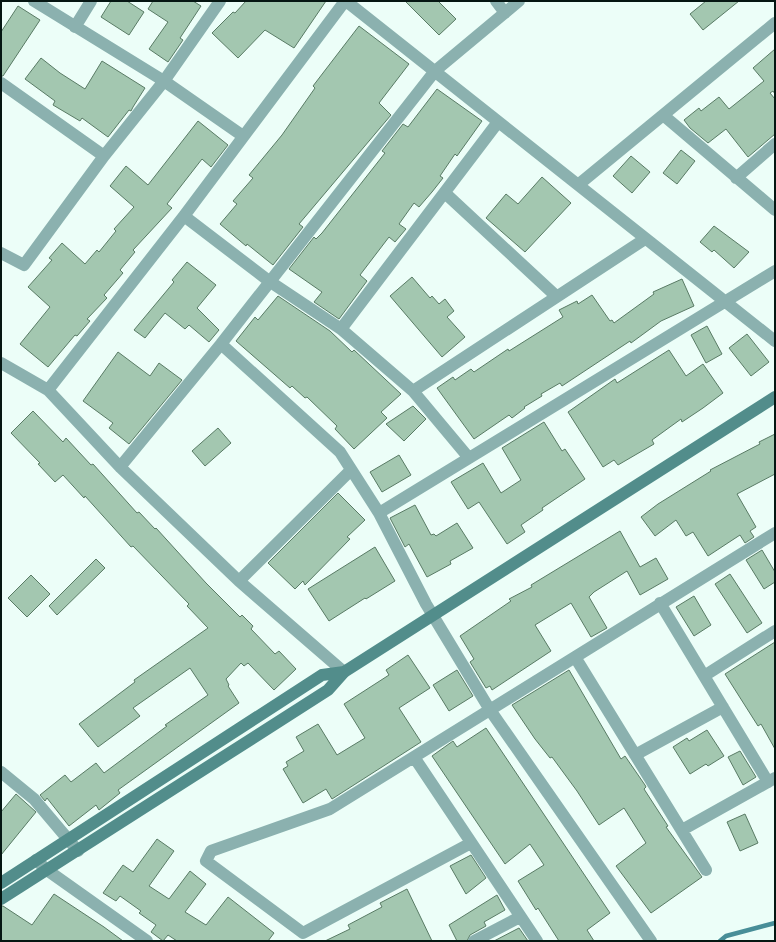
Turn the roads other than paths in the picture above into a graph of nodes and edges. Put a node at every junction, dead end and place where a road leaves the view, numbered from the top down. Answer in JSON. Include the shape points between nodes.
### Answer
{"nodes":[{"id":1,"x":34,"y":1,"type":"edge"},
{"id":2,"x":91,"y":1,"type":"edge"},
{"id":3,"x":218,"y":1,"type":"edge"},
{"id":4,"x":345,"y":1,"type":"edge"},
{"id":5,"x":496,"y":1,"type":"edge"},
{"id":6,"x":519,"y":1,"type":"edge"},
{"id":7,"x":505,"y":13,"type":"junction"},
{"id":8,"x":775,"y":23,"type":"edge"},
{"id":9,"x":75,"y":28,"type":"junction"},
{"id":10,"x":435,"y":71,"type":"junction"},
{"id":11,"x":164,"y":81,"type":"junction"},
{"id":12,"x":1,"y":83,"type":"edge"},
{"id":13,"x":663,"y":115,"type":"junction"},
{"id":14,"x":498,"y":122,"type":"junction"},
{"id":15,"x":243,"y":136,"type":"junction"},
{"id":16,"x":775,"y":144,"type":"edge"},
{"id":17,"x":104,"y":156,"type":"junction"},
{"id":18,"x":736,"y":178,"type":"junction"},
{"id":19,"x":578,"y":185,"type":"junction"},
{"id":20,"x":445,"y":193,"type":"junction"},
{"id":21,"x":775,"y":210,"type":"edge"},
{"id":22,"x":184,"y":216,"type":"junction"},
{"id":23,"x":645,"y":239,"type":"junction"},
{"id":24,"x":1,"y":253,"type":"edge"},
{"id":25,"x":775,"y":271,"type":"edge"},
{"id":26,"x":269,"y":281,"type":"junction"},
{"id":27,"x":556,"y":296,"type":"junction"},
{"id":28,"x":725,"y":302,"type":"junction"},
{"id":29,"x":341,"y":330,"type":"junction"},
{"id":30,"x":775,"y":341,"type":"edge"},
{"id":31,"x":221,"y":344,"type":"junction"},
{"id":32,"x":1,"y":363,"type":"edge"},
{"id":33,"x":48,"y":390,"type":"junction"},
{"id":34,"x":413,"y":392,"type":"junction"},
{"id":35,"x":775,"y":398,"type":"edge"},
{"id":36,"x":469,"y":458,"type":"junction"},
{"id":37,"x":120,"y":467,"type":"junction"},
{"id":38,"x":351,"y":470,"type":"junction"},
{"id":39,"x":379,"y":513,"type":"junction"},
{"id":40,"x":775,"y":533,"type":"edge"},
{"id":41,"x":240,"y":581,"type":"junction"},
{"id":42,"x":660,"y":603,"type":"junction"},
{"id":43,"x":433,"y":616,"type":"junction"},
{"id":44,"x":775,"y":631,"type":"edge"},
{"id":45,"x":575,"y":657,"type":"junction"},
{"id":46,"x":344,"y":672,"type":"junction"},
{"id":47,"x":704,"y":676,"type":"junction"},
{"id":48,"x":723,"y":707,"type":"junction"},
{"id":49,"x":490,"y":710,"type":"junction"},
{"id":50,"x":635,"y":755,"type":"junction"},
{"id":51,"x":414,"y":757,"type":"junction"},
{"id":52,"x":1,"y":772,"type":"edge"},
{"id":53,"x":772,"y":780,"type":"edge"},
{"id":54,"x":682,"y":830,"type":"junction"},
{"id":55,"x":68,"y":840,"type":"junction"},
{"id":56,"x":471,"y":843,"type":"junction"},
{"id":57,"x":78,"y":851,"type":"junction"},
{"id":58,"x":36,"y":860,"type":"junction"},
{"id":59,"x":47,"y":870,"type":"junction"},
{"id":60,"x":706,"y":870,"type":"dead end"},
{"id":61,"x":1,"y":883,"type":"edge"},
{"id":62,"x":1,"y":899,"type":"edge"},
{"id":63,"x":520,"y":916,"type":"junction"},
{"id":64,"x":147,"y":941,"type":"edge"},
{"id":65,"x":474,"y":941,"type":"edge"},
{"id":66,"x":537,"y":941,"type":"edge"},
{"id":67,"x":651,"y":941,"type":"edge"}],
"edges":[{"from":1,"to":9,"type":"street"},
{"from":2,"to":9,"type":"street"},
{"from":3,"to":11,"type":"street"},
{"from":4,"to":10,"type":"street"},
{"from":4,"to":15,"type":"street"},
{"from":5,"to":7,"type":"street"},
{"from":6,"to":7,"type":"street"},
{"from":7,"to":10,"type":"street"},
{"from":8,"to":13,"type":"street"},
{"from":9,"to":11,"type":"street"},
{"from":10,"to":14,"type":"street"},
{"from":10,"to":26,"type":"street"},
{"from":11,"to":15,"type":"street"},
{"from":11,"to":17,"type":"street"},
{"from":12,"to":17,"type":"street"},
{"from":13,"to":18,"type":"street"},
{"from":13,"to":19,"type":"street"},
{"from":14,"to":19,"type":"street"},
{"from":14,"to":20,"type":"street"},
{"from":15,"to":22,"type":"street"},
{"from":16,"to":18,"type":"street"},
{"from":17,"to":24,"type":"street","via":[[24,265]]},
{"from":18,"to":21,"type":"street"},
{"from":19,"to":23,"type":"street"},
{"from":20,"to":27,"type":"street"},
{"from":20,"to":29,"type":"street"},
{"from":22,"to":26,"type":"street"},
{"from":22,"to":33,"type":"street"},
{"from":23,"to":27,"type":"street"},
{"from":23,"to":28,"type":"street"},
{"from":25,"to":28,"type":"street"},
{"from":26,"to":29,"type":"street"},
{"from":26,"to":31,"type":"street"},
{"from":27,"to":34,"type":"street"},
{"from":28,"to":30,"type":"street"},
{"from":28,"to":36,"type":"street"},
{"from":29,"to":34,"type":"street"},
{"from":31,"to":37,"type":"street"},
{"from":31,"to":38,"type":"street","via":[[340,452]]},
{"from":32,"to":33,"type":"street"},
{"from":33,"to":37,"type":"street"},
{"from":34,"to":36,"type":"street"},
{"from":35,"to":43,"type":"street"},
{"from":36,"to":39,"type":"street"},
{"from":37,"to":41,"type":"street"},
{"from":38,"to":39,"type":"street"},
{"from":38,"to":41,"type":"street"},
{"from":39,"to":43,"type":"street"},
{"from":40,"to":42,"type":"street"},
{"from":41,"to":46,"type":"street"},
{"from":42,"to":45,"type":"street"},
{"from":42,"to":47,"type":"street"},
{"from":43,"to":46,"type":"street"},
{"from":43,"to":49,"type":"street"},
{"from":44,"to":47,"type":"street"},
{"from":45,"to":49,"type":"street"},
{"from":45,"to":50,"type":"street"},
{"from":46,"to":55,"type":"street","via":[[322,676]]},
{"from":46,"to":57,"type":"street","via":[[328,690]]},
{"from":47,"to":48,"type":"street"},
{"from":48,"to":50,"type":"street"},
{"from":48,"to":53,"type":"street"},
{"from":49,"to":51,"type":"street"},
{"from":49,"to":67,"type":"street"},
{"from":50,"to":54,"type":"street"},
{"from":51,"to":56,"type":"street"},
{"from":51,"to":56,"type":"street","via":[[330,809],[211,851],[206,861],[303,933]]},
{"from":52,"to":55,"type":"street","via":[[34,799]]},
{"from":53,"to":54,"type":"street"},
{"from":54,"to":60,"type":"street"},
{"from":55,"to":57,"type":"street"},
{"from":55,"to":58,"type":"street"},
{"from":56,"to":63,"type":"street"},
{"from":57,"to":59,"type":"street"},
{"from":58,"to":59,"type":"street"},
{"from":58,"to":61,"type":"street"},
{"from":59,"to":62,"type":"street"},
{"from":59,"to":64,"type":"street"},
{"from":63,"to":65,"type":"street"},
{"from":63,"to":66,"type":"street"}]}
